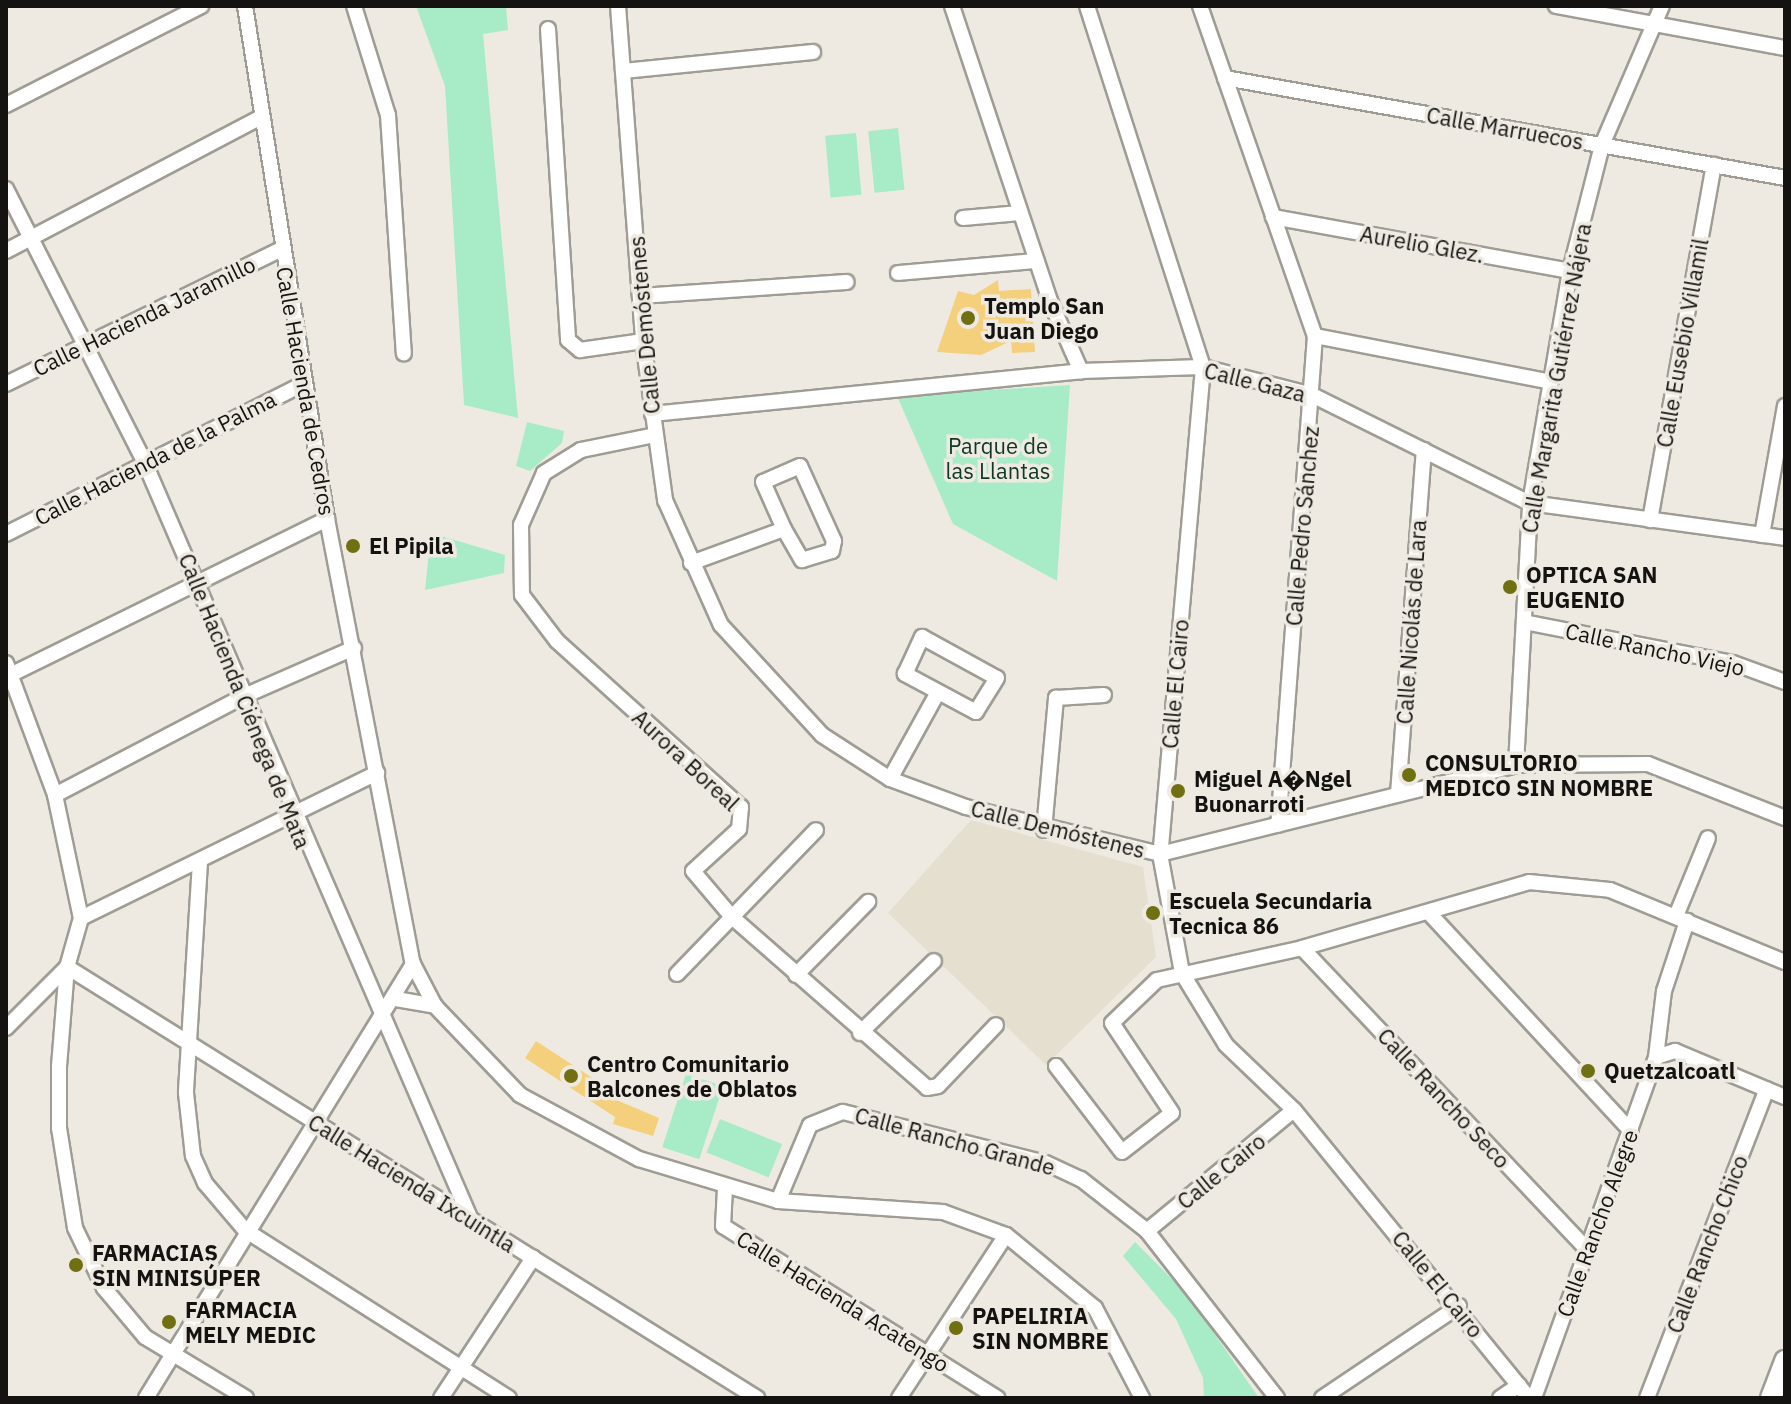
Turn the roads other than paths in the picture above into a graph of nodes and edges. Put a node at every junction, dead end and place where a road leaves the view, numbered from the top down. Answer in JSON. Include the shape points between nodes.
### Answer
{"nodes":[{"id":1,"x":201,"y":6,"type":"edge"},
{"id":2,"x":245,"y":6,"type":"edge"},
{"id":3,"x":354,"y":6,"type":"edge"},
{"id":4,"x":618,"y":6,"type":"edge"},
{"id":5,"x":952,"y":6,"type":"edge"},
{"id":6,"x":1087,"y":6,"type":"edge"},
{"id":7,"x":1200,"y":6,"type":"edge"},
{"id":8,"x":1556,"y":6,"type":"edge"},
{"id":9,"x":1662,"y":6,"type":"edge"},
{"id":10,"x":1654,"y":24,"type":"junction"},
{"id":11,"x":548,"y":29,"type":"dead end"},
{"id":12,"x":1785,"y":48,"type":"edge"},
{"id":13,"x":813,"y":52,"type":"dead end"},
{"id":14,"x":623,"y":71,"type":"junction"},
{"id":15,"x":1225,"y":78,"type":"junction"},
{"id":16,"x":6,"y":105,"type":"edge"},
{"id":17,"x":261,"y":117,"type":"junction"},
{"id":18,"x":1602,"y":145,"type":"junction"},
{"id":19,"x":1714,"y":165,"type":"junction"},
{"id":20,"x":1785,"y":178,"type":"edge"},
{"id":21,"x":6,"y":189,"type":"edge"},
{"id":22,"x":1020,"y":213,"type":"junction"},
{"id":23,"x":1273,"y":217,"type":"junction"},
{"id":24,"x":963,"y":218,"type":"dead end"},
{"id":25,"x":32,"y":238,"type":"junction"},
{"id":26,"x":281,"y":249,"type":"junction"},
{"id":27,"x":6,"y":251,"type":"edge"},
{"id":28,"x":1036,"y":261,"type":"junction"},
{"id":29,"x":1570,"y":271,"type":"junction"},
{"id":30,"x":898,"y":273,"type":"dead end"},
{"id":31,"x":847,"y":282,"type":"dead end"},
{"id":32,"x":640,"y":296,"type":"junction"},
{"id":33,"x":1315,"y":336,"type":"junction"},
{"id":34,"x":643,"y":341,"type":"junction"},
{"id":35,"x":85,"y":343,"type":"junction"},
{"id":36,"x":404,"y":353,"type":"dead end"},
{"id":37,"x":1203,"y":367,"type":"junction"},
{"id":38,"x":1081,"y":371,"type":"junction"},
{"id":39,"x":1551,"y":382,"type":"junction"},
{"id":40,"x":305,"y":383,"type":"junction"},
{"id":41,"x":6,"y":384,"type":"edge"},
{"id":42,"x":1312,"y":395,"type":"junction"},
{"id":43,"x":1785,"y":406,"type":"edge"},
{"id":44,"x":652,"y":414,"type":"junction"},
{"id":45,"x":655,"y":435,"type":"junction"},
{"id":46,"x":1424,"y":450,"type":"junction"},
{"id":47,"x":144,"y":461,"type":"junction"},
{"id":48,"x":1530,"y":503,"type":"junction"},
{"id":49,"x":327,"y":519,"type":"junction"},
{"id":50,"x":1650,"y":520,"type":"junction"},
{"id":51,"x":784,"y":529,"type":"junction"},
{"id":52,"x":6,"y":534,"type":"edge"},
{"id":53,"x":1762,"y":535,"type":"junction"},
{"id":54,"x":1785,"y":538,"type":"edge"},
{"id":55,"x":691,"y":563,"type":"junction"},
{"id":56,"x":196,"y":578,"type":"junction"},
{"id":57,"x":1524,"y":622,"type":"junction"},
{"id":58,"x":354,"y":648,"type":"junction"},
{"id":59,"x":8,"y":671,"type":"edge"},
{"id":60,"x":1785,"y":682,"type":"edge"},
{"id":61,"x":938,"y":692,"type":"junction"},
{"id":62,"x":1104,"y":695,"type":"dead end"},
{"id":63,"x":244,"y":696,"type":"junction"},
{"id":64,"x":1516,"y":765,"type":"junction"},
{"id":65,"x":377,"y":773,"type":"junction"},
{"id":66,"x":890,"y":779,"type":"junction"},
{"id":67,"x":1398,"y":794,"type":"junction"},
{"id":68,"x":55,"y":795,"type":"junction"},
{"id":69,"x":1785,"y":818,"type":"edge"},
{"id":70,"x":293,"y":819,"type":"junction"},
{"id":71,"x":1278,"y":825,"type":"junction"},
{"id":72,"x":816,"y":830,"type":"dead end"},
{"id":73,"x":1044,"y":830,"type":"junction"},
{"id":74,"x":1708,"y":838,"type":"dead end"},
{"id":75,"x":1160,"y":854,"type":"junction"},
{"id":76,"x":200,"y":862,"type":"junction"},
{"id":77,"x":868,"y":902,"type":"dead end"},
{"id":78,"x":1430,"y":914,"type":"junction"},
{"id":79,"x":732,"y":917,"type":"junction"},
{"id":80,"x":81,"y":918,"type":"junction"},
{"id":81,"x":1682,"y":918,"type":"junction"},
{"id":82,"x":1302,"y":948,"type":"junction"},
{"id":83,"x":934,"y":961,"type":"dead end"},
{"id":84,"x":1785,"y":962,"type":"edge"},
{"id":85,"x":413,"y":964,"type":"junction"},
{"id":86,"x":67,"y":967,"type":"junction"},
{"id":87,"x":1182,"y":973,"type":"junction"},
{"id":88,"x":677,"y":974,"type":"dead end"},
{"id":89,"x":796,"y":975,"type":"junction"},
{"id":90,"x":396,"y":999,"type":"junction"},
{"id":91,"x":435,"y":1006,"type":"junction"},
{"id":92,"x":379,"y":1018,"type":"junction"},
{"id":93,"x":996,"y":1025,"type":"dead end"},
{"id":94,"x":6,"y":1028,"type":"edge"},
{"id":95,"x":860,"y":1033,"type":"junction"},
{"id":96,"x":187,"y":1042,"type":"junction"},
{"id":97,"x":1660,"y":1054,"type":"junction"},
{"id":98,"x":1056,"y":1066,"type":"dead end"},
{"id":99,"x":1767,"y":1089,"type":"junction"},
{"id":100,"x":1785,"y":1097,"type":"edge"},
{"id":101,"x":1294,"y":1110,"type":"junction"},
{"id":102,"x":314,"y":1122,"type":"junction"},
{"id":103,"x":1631,"y":1131,"type":"junction"},
{"id":104,"x":725,"y":1188,"type":"junction"},
{"id":105,"x":778,"y":1201,"type":"junction"},
{"id":106,"x":471,"y":1220,"type":"junction"},
{"id":107,"x":245,"y":1230,"type":"junction"},
{"id":108,"x":1147,"y":1231,"type":"junction"},
{"id":109,"x":1006,"y":1235,"type":"junction"},
{"id":110,"x":1586,"y":1248,"type":"junction"},
{"id":111,"x":533,"y":1258,"type":"junction"},
{"id":112,"x":1459,"y":1306,"type":"junction"},
{"id":113,"x":928,"y":1353,"type":"junction"},
{"id":114,"x":168,"y":1357,"type":"junction"},
{"id":115,"x":1785,"y":1361,"type":"edge"},
{"id":116,"x":460,"y":1367,"type":"junction"},
{"id":117,"x":157,"y":1382,"type":"junction"},
{"id":118,"x":1519,"y":1385,"type":"junction"},
{"id":119,"x":146,"y":1398,"type":"edge"},
{"id":120,"x":157,"y":1398,"type":"edge"},
{"id":121,"x":246,"y":1398,"type":"edge"},
{"id":122,"x":441,"y":1398,"type":"edge"},
{"id":123,"x":509,"y":1398,"type":"edge"},
{"id":124,"x":757,"y":1398,"type":"edge"},
{"id":125,"x":899,"y":1398,"type":"edge"},
{"id":126,"x":997,"y":1398,"type":"edge"},
{"id":127,"x":1142,"y":1398,"type":"edge"},
{"id":128,"x":1277,"y":1398,"type":"edge"},
{"id":129,"x":1322,"y":1398,"type":"edge"},
{"id":130,"x":1500,"y":1398,"type":"edge"},
{"id":131,"x":1532,"y":1398,"type":"edge"},
{"id":132,"x":1647,"y":1398,"type":"edge"},
{"id":133,"x":1771,"y":1398,"type":"edge"}],
"edges":[{"from":1,"to":16,"type":"street"},
{"from":2,"to":17,"type":"street","name":"Calle Hacienda de Cedros"},
{"from":3,"to":36,"type":"street","via":[[388,115]]},
{"from":4,"to":14,"type":"street","name":"Calle Demóstenes"},
{"from":5,"to":22,"type":"street"},
{"from":6,"to":37,"type":"street","name":"Calle El Cairo"},
{"from":7,"to":15,"type":"street","name":"Calle Pedro Sánchez"},
{"from":8,"to":10,"type":"street"},
{"from":9,"to":10,"type":"street","name":"Calle Margarita Gutiérrez Nájera"},
{"from":10,"to":12,"type":"street"},
{"from":10,"to":18,"type":"street","name":"Calle Margarita Gutiérrez Nájera"},
{"from":11,"to":34,"type":"street","via":[[568,340],[580,350]]},
{"from":13,"to":14,"type":"street"},
{"from":14,"to":32,"type":"street","name":"Calle Demóstenes"},
{"from":15,"to":18,"type":"street","name":"Calle Marruecos"},
{"from":15,"to":23,"type":"street","name":"Calle Pedro Sánchez"},
{"from":17,"to":25,"type":"street"},
{"from":17,"to":26,"type":"street","name":"Calle Hacienda de Cedros"},
{"from":18,"to":19,"type":"street","name":"Calle Marruecos"},
{"from":18,"to":29,"type":"street","name":"Calle Margarita Gutiérrez Nájera"},
{"from":19,"to":20,"type":"street","name":"Calle Marruecos"},
{"from":19,"to":50,"type":"street","name":"Calle Eusebio Villamil"},
{"from":21,"to":25,"type":"street","name":"Calle Hacienda Ciénega de Mata"},
{"from":22,"to":24,"type":"street"},
{"from":22,"to":28,"type":"street"},
{"from":23,"to":29,"type":"street","name":"Aurelio Glez."},
{"from":23,"to":33,"type":"street","name":"Calle Pedro Sánchez"},
{"from":25,"to":27,"type":"street"},
{"from":25,"to":35,"type":"street","name":"Calle Hacienda Ciénega de Mata"},
{"from":26,"to":35,"type":"street","name":"Calle Hacienda Jaramillo"},
{"from":26,"to":40,"type":"street","name":"Calle Hacienda de Cedros"},
{"from":28,"to":30,"type":"street"},
{"from":28,"to":38,"type":"street"},
{"from":29,"to":39,"type":"street","name":"Calle Margarita Gutiérrez Nájera"},
{"from":31,"to":32,"type":"street"},
{"from":32,"to":34,"type":"street","name":"Calle Demóstenes"},
{"from":33,"to":39,"type":"street"},
{"from":33,"to":42,"type":"street","name":"Calle Pedro Sánchez"},
{"from":34,"to":44,"type":"street","name":"Calle Demóstenes"},
{"from":35,"to":41,"type":"street","name":"Calle Hacienda Jaramillo"},
{"from":35,"to":47,"type":"street","name":"Calle Hacienda Ciénega de Mata"},
{"from":37,"to":38,"type":"street","name":"Calle Gaza"},
{"from":37,"to":42,"type":"street","name":"Calle Gaza"},
{"from":37,"to":75,"type":"street","name":"Calle El Cairo"},
{"from":38,"to":44,"type":"street","name":"Calle Gaza"},
{"from":39,"to":48,"type":"street","name":"Calle Margarita Gutiérrez Nájera"},
{"from":40,"to":47,"type":"street","name":"Calle Hacienda de la Palma"},
{"from":40,"to":49,"type":"street","name":"Calle Hacienda de Cedros"},
{"from":42,"to":46,"type":"street","name":"Calle Gaza"},
{"from":42,"to":71,"type":"street","name":"Calle Pedro Sánchez"},
{"from":43,"to":53,"type":"street"},
{"from":44,"to":45,"type":"street","name":"Calle Demóstenes"},
{"from":45,"to":55,"type":"street","name":"Calle Demóstenes","via":[[665,500]]},
{"from":45,"to":79,"type":"street","name":"Aurora Boreal","via":[[581,450],[549,466],[521,525],[518,585],[549,633],[741,807],[739,829],[693,871]]},
{"from":46,"to":48,"type":"street","name":"Calle Gaza"},
{"from":46,"to":67,"type":"street","name":"Calle Nicolás de Lara"},
{"from":47,"to":52,"type":"street","name":"Calle Hacienda de la Palma"},
{"from":47,"to":56,"type":"street","name":"Calle Hacienda Ciénega de Mata"},
{"from":48,"to":50,"type":"street","name":"Calle Gaza"},
{"from":48,"to":57,"type":"street","name":"Calle Margarita Gutiérrez Nájera"},
{"from":49,"to":56,"type":"street"},
{"from":49,"to":58,"type":"street","name":"Calle Hacienda de Cedros"},
{"from":50,"to":53,"type":"street","name":"Calle Gaza"},
{"from":51,"to":51,"type":"street","via":[[803,561],[833,550],[800,466],[763,482]]},
{"from":51,"to":55,"type":"street"},
{"from":53,"to":54,"type":"street","name":"Calle Gaza"},
{"from":55,"to":66,"type":"street","name":"Calle Demóstenes","via":[[715,617],[754,665],[822,735]]},
{"from":56,"to":59,"type":"street"},
{"from":56,"to":63,"type":"street","name":"Calle Hacienda Ciénega de Mata"},
{"from":57,"to":60,"type":"street","name":"Calle Rancho Viejo","via":[[1733,663]]},
{"from":57,"to":64,"type":"street","name":"Calle Margarita Gutiérrez Nájera"},
{"from":58,"to":63,"type":"street"},
{"from":58,"to":65,"type":"street","name":"Calle Hacienda de Cedros"},
{"from":59,"to":68,"type":"street"},
{"from":61,"to":61,"type":"street","via":[[905,674],[922,637],[997,678],[976,712]]},
{"from":61,"to":66,"type":"street"},
{"from":62,"to":73,"type":"street","via":[[1057,696]]},
{"from":63,"to":68,"type":"street"},
{"from":63,"to":70,"type":"street","name":"Calle Hacienda Ciénega de Mata"},
{"from":64,"to":67,"type":"street","name":"Calle Demóstenes"},
{"from":64,"to":69,"type":"street","name":"Calle Demóstenes","via":[[1648,764]]},
{"from":65,"to":70,"type":"street"},
{"from":65,"to":85,"type":"street","name":"Calle Hacienda de Cedros"},
{"from":66,"to":73,"type":"street","name":"Calle Demóstenes"},
{"from":67,"to":71,"type":"street","name":"Calle Demóstenes"},
{"from":68,"to":80,"type":"street"},
{"from":70,"to":76,"type":"street"},
{"from":70,"to":92,"type":"street","name":"Calle Hacienda Ciénega de Mata"},
{"from":71,"to":75,"type":"street","name":"Calle Demóstenes"},
{"from":72,"to":79,"type":"street"},
{"from":73,"to":75,"type":"street","name":"Calle Demóstenes"},
{"from":74,"to":81,"type":"street","name":"Calle Rancho Alegre"},
{"from":75,"to":87,"type":"street","name":"Calle El Cairo"},
{"from":76,"to":80,"type":"street"},
{"from":76,"to":96,"type":"street"},
{"from":77,"to":89,"type":"street"},
{"from":78,"to":81,"type":"street","via":[[1555,880],[1610,890]]},
{"from":78,"to":82,"type":"street"},
{"from":78,"to":103,"type":"street"},
{"from":79,"to":88,"type":"street"},
{"from":79,"to":89,"type":"street","name":"Aurora Boreal"},
{"from":80,"to":86,"type":"street"},
{"from":81,"to":84,"type":"street"},
{"from":81,"to":97,"type":"street","name":"Calle Rancho Alegre","via":[[1664,991]]},
{"from":82,"to":87,"type":"street"},
{"from":82,"to":110,"type":"street","name":"Calle Rancho Seco"},
{"from":83,"to":95,"type":"street"},
{"from":85,"to":90,"type":"street"},
{"from":85,"to":91,"type":"street","name":"Calle Hacienda de Cedros"},
{"from":86,"to":94,"type":"street"},
{"from":86,"to":96,"type":"street","name":"Calle Hacienda Ixcuintla"},
{"from":86,"to":114,"type":"street","via":[[59,1067],[65,1193],[104,1288]]},
{"from":87,"to":98,"type":"street","via":[[1157,980],[1112,1023],[1170,1105],[1168,1119],[1116,1150]]},
{"from":87,"to":101,"type":"street","name":"Calle El Cairo","via":[[1226,1045]]},
{"from":89,"to":95,"type":"street","name":"Aurora Boreal"},
{"from":90,"to":91,"type":"street"},
{"from":90,"to":92,"type":"street"},
{"from":91,"to":104,"type":"street","name":"Calle Hacienda de Cedros","via":[[508,1085],[543,1111],[639,1159]]},
{"from":92,"to":102,"type":"street"},
{"from":92,"to":106,"type":"street","name":"Calle Hacienda Ciénega de Mata"},
{"from":93,"to":95,"type":"street","name":"Aurora Boreal","via":[[931,1089]]},
{"from":96,"to":102,"type":"street","name":"Calle Hacienda Ixcuintla"},
{"from":96,"to":107,"type":"street","via":[[193,1156],[220,1206]]},
{"from":97,"to":99,"type":"street"},
{"from":97,"to":103,"type":"street","name":"Calle Rancho Alegre"},
{"from":99,"to":100,"type":"street"},
{"from":99,"to":132,"type":"street","name":"Calle Rancho Chico"},
{"from":101,"to":108,"type":"street","name":"Calle Cairo"},
{"from":101,"to":112,"type":"street","name":"Calle El Cairo"},
{"from":102,"to":106,"type":"street","name":"Calle Hacienda Ixcuintla"},
{"from":102,"to":107,"type":"street"},
{"from":103,"to":110,"type":"street","name":"Calle Rancho Alegre"},
{"from":104,"to":105,"type":"street","name":"Calle Hacienda de Cedros"},
{"from":104,"to":113,"type":"street","name":"Calle Hacienda Acatengo","via":[[723,1226]]},
{"from":105,"to":108,"type":"street","name":"Calle Rancho Grande","via":[[810,1125],[843,1112],[1046,1163],[1081,1179]]},
{"from":105,"to":109,"type":"street","name":"Calle Hacienda de Cedros","via":[[943,1212]]},
{"from":106,"to":111,"type":"street","name":"Calle Hacienda Ixcuintla"},
{"from":107,"to":114,"type":"street"},
{"from":107,"to":116,"type":"street"},
{"from":108,"to":128,"type":"street","name":"Calle Rancho Grande"},
{"from":109,"to":113,"type":"street"},
{"from":109,"to":127,"type":"street","name":"Calle Hacienda de Cedros","via":[[1095,1308]]},
{"from":110,"to":131,"type":"street","name":"Calle Rancho Alegre"},
{"from":111,"to":116,"type":"street"},
{"from":111,"to":124,"type":"street","name":"Calle Hacienda Ixcuintla"},
{"from":112,"to":118,"type":"street","name":"Calle El Cairo"},
{"from":112,"to":129,"type":"street"},
{"from":113,"to":125,"type":"street"},
{"from":113,"to":126,"type":"street","name":"Calle Hacienda Acatengo"},
{"from":114,"to":117,"type":"street"},
{"from":114,"to":121,"type":"street"},
{"from":115,"to":133,"type":"main road"},
{"from":116,"to":122,"type":"street"},
{"from":116,"to":123,"type":"street"},
{"from":117,"to":119,"type":"street"},
{"from":117,"to":120,"type":"street"},
{"from":118,"to":130,"type":"street"},
{"from":118,"to":131,"type":"street","name":"Calle El Cairo"}]}
